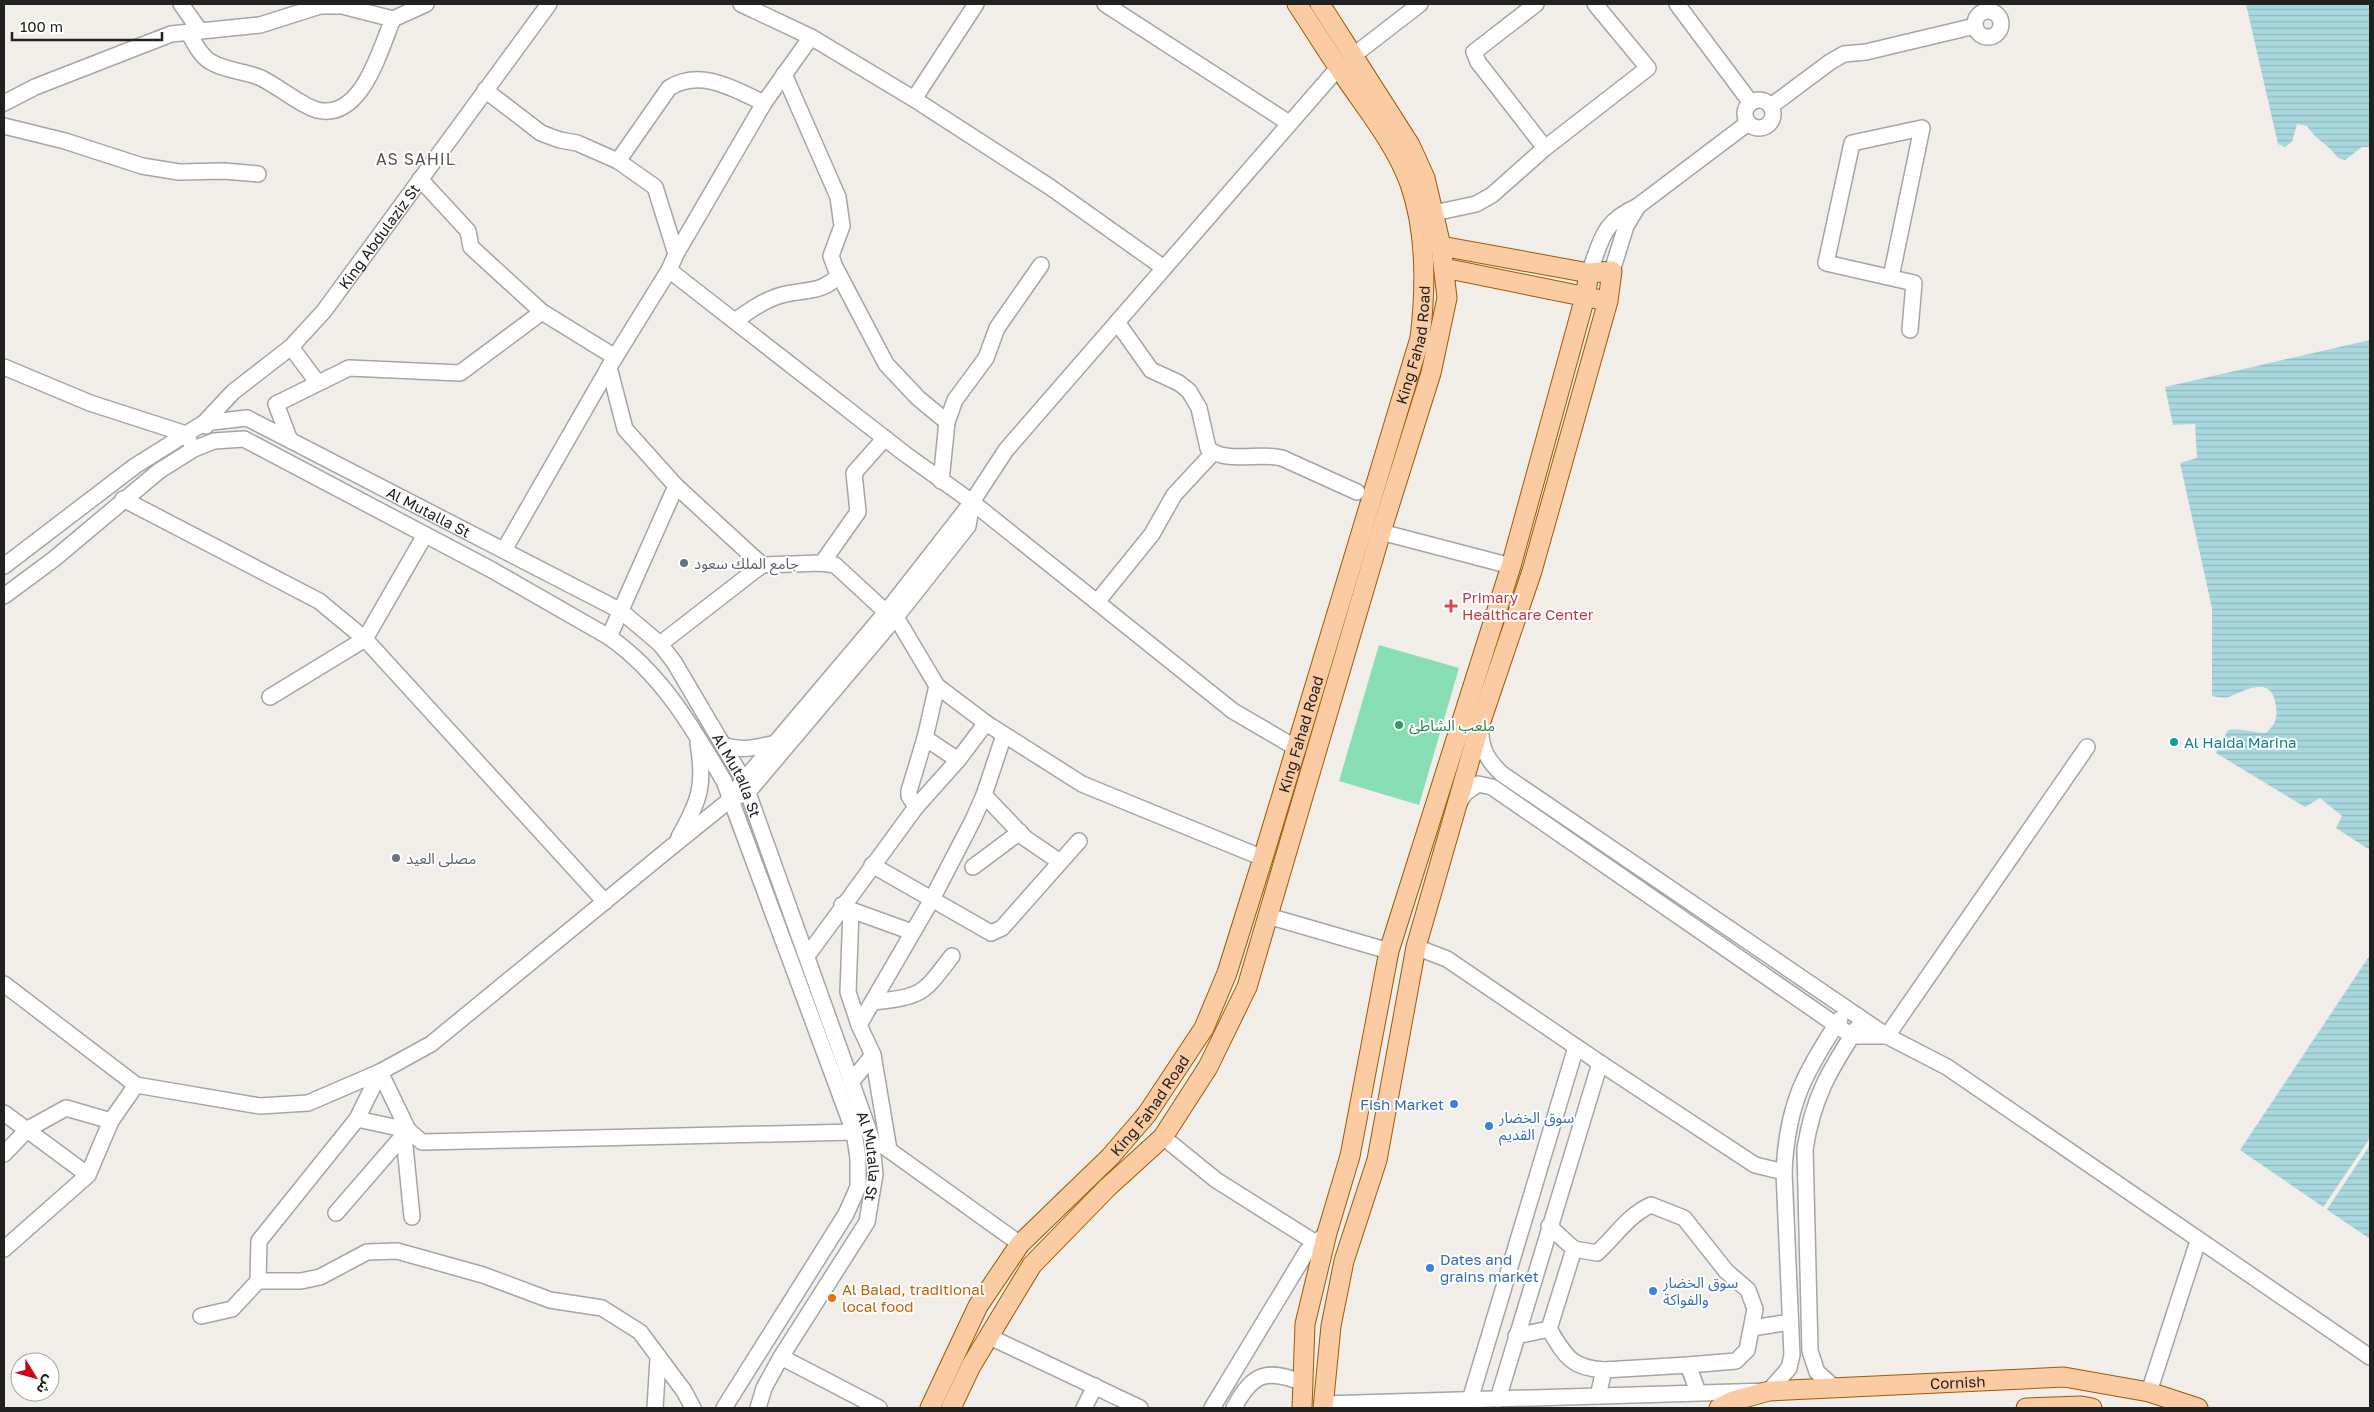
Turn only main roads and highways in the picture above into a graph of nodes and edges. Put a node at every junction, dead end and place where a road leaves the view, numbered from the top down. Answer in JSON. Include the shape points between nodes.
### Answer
{"nodes":[{"id":1,"x":1297,"y":4,"type":"edge"},
{"id":2,"x":1320,"y":4,"type":"edge"},
{"id":3,"x":1441,"y":246,"type":"junction"},
{"id":4,"x":1444,"y":268,"type":"junction"},
{"id":5,"x":1588,"y":273,"type":"junction"},
{"id":6,"x":1585,"y":297,"type":"junction"},
{"id":7,"x":1608,"y":301,"type":"junction"},
{"id":8,"x":1322,"y":668,"type":"junction"},
{"id":9,"x":1341,"y":672,"type":"junction"},
{"id":10,"x":1323,"y":1406,"type":"edge"},
{"id":11,"x":930,"y":1408,"type":"edge"},
{"id":12,"x":951,"y":1408,"type":"edge"},
{"id":13,"x":1302,"y":1408,"type":"edge"},
{"id":14,"x":1718,"y":1408,"type":"edge"},
{"id":15,"x":2026,"y":1408,"type":"edge"},
{"id":16,"x":2092,"y":1408,"type":"edge"},
{"id":17,"x":2198,"y":1408,"type":"edge"}],
"edges":[{"from":1,"to":8,"type":"main road","name":"King Fahad Road","via":[[1395,152],[1409,184],[1419,227],[1425,295],[1420,338]]},
{"from":2,"to":3,"type":"main road","name":"King Fahad Road","via":[[1410,145],[1425,178]]},
{"from":3,"to":4,"type":"main road","name":"King Fahad Road"},
{"from":3,"to":5,"type":"main road"},
{"from":4,"to":6,"type":"main road"},
{"from":4,"to":9,"type":"main road","name":"King Fahad Road","via":[[1447,298],[1431,374]]},
{"from":5,"to":6,"type":"main road"},
{"from":5,"to":7,"type":"main road","via":[[1612,271]]},
{"from":6,"to":7,"type":"main road"},
{"from":6,"to":13,"type":"main road","via":[[1511,566],[1390,951],[1350,1156],[1321,1238],[1305,1324]]},
{"from":7,"to":10,"type":"main road","via":[[1532,571],[1481,721],[1416,947],[1377,1160],[1344,1261],[1331,1326]]},
{"from":8,"to":9,"type":"main road"},
{"from":8,"to":11,"type":"main road","name":"King Fahad Road","via":[[1264,858],[1204,1028],[1147,1114],[1110,1157],[1020,1244],[978,1306]]},
{"from":9,"to":12,"type":"main road","name":"King Fahad Road","via":[[1247,987],[1208,1067],[1163,1137],[1108,1187],[1032,1265],[971,1366]]},
{"from":14,"to":17,"type":"main road","name":"Cornish","via":[[1769,1392],[2064,1377],[2149,1392]]},
{"from":15,"to":16,"type":"main road"}]}
